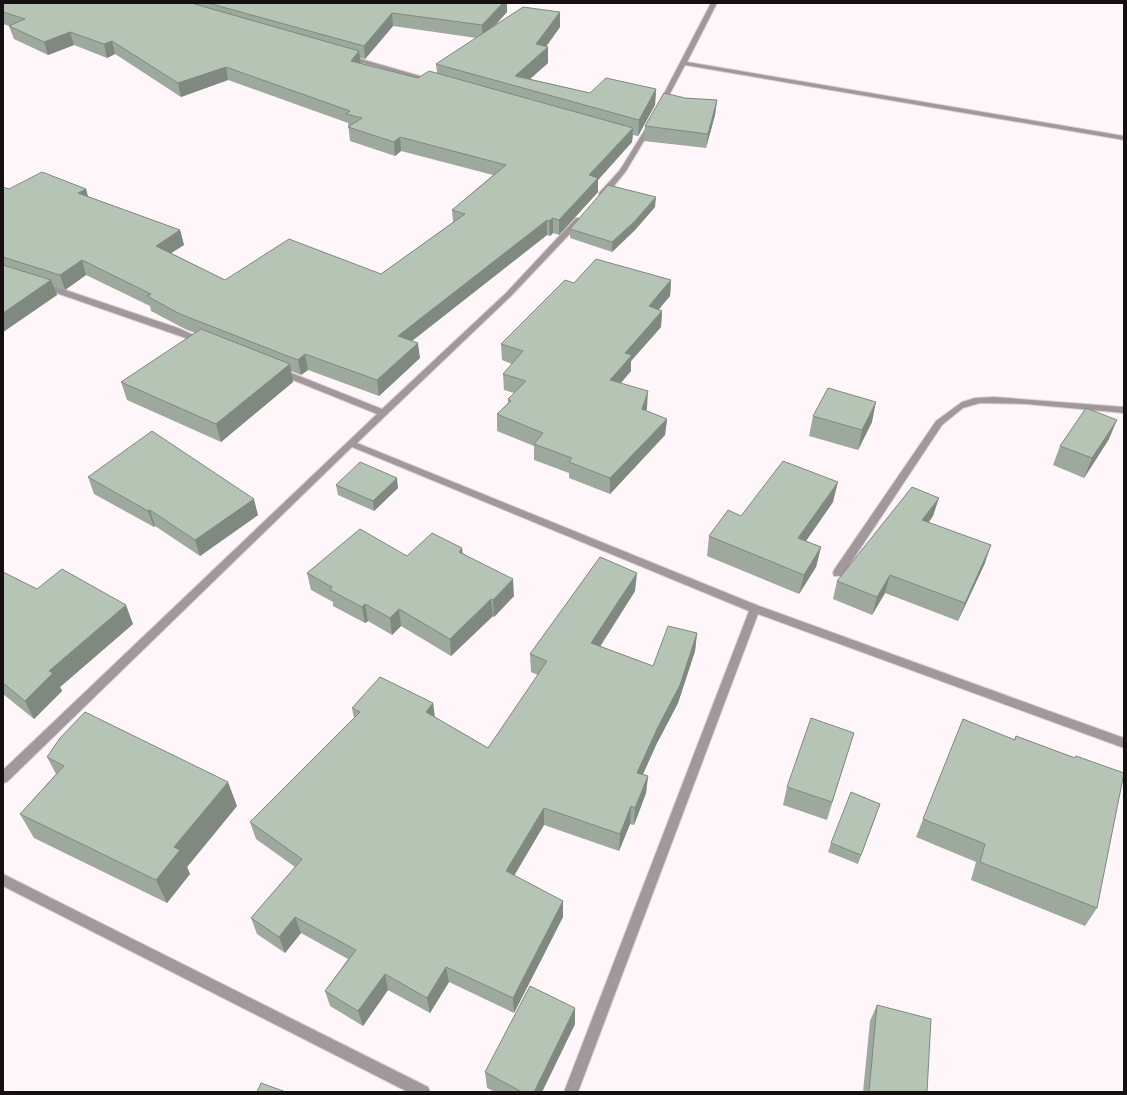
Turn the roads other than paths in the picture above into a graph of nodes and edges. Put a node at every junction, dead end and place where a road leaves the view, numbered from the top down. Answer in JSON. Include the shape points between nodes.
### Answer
{"nodes":[{"id":1,"x":714,"y":3,"type":"edge"},
{"id":2,"x":341,"y":55,"type":"edge"},
{"id":3,"x":683,"y":64,"type":"junction"},
{"id":4,"x":438,"y":83,"type":"edge"},
{"id":5,"x":1124,"y":138,"type":"edge"},
{"id":6,"x":596,"y":200,"type":"edge"},
{"id":7,"x":586,"y":212,"type":"edge"},
{"id":8,"x":33,"y":282,"type":"edge"},
{"id":9,"x":212,"y":344,"type":"edge"},
{"id":10,"x":272,"y":368,"type":"edge"},
{"id":11,"x":1124,"y":410,"type":"edge"},
{"id":12,"x":383,"y":413,"type":"junction"},
{"id":13,"x":352,"y":444,"type":"junction"},
{"id":14,"x":838,"y":573,"type":"dead end"},
{"id":15,"x":755,"y":609,"type":"junction"},
{"id":16,"x":1124,"y":743,"type":"edge"},
{"id":17,"x":3,"y":778,"type":"edge"},
{"id":18,"x":3,"y":880,"type":"edge"},
{"id":19,"x":423,"y":1092,"type":"edge"},
{"id":20,"x":571,"y":1092,"type":"edge"}],
"edges":[{"from":1,"to":3,"type":"street"},
{"from":2,"to":4,"type":"street"},
{"from":3,"to":5,"type":"street"},
{"from":3,"to":6,"type":"street","via":[[622,171]]},
{"from":7,"to":12,"type":"street","via":[[479,324]]},
{"from":8,"to":9,"type":"street"},
{"from":10,"to":12,"type":"street"},
{"from":11,"to":14,"type":"street","via":[[1095,409],[1049,402],[994,401],[974,401],[958,408],[939,423]]},
{"from":12,"to":13,"type":"street"},
{"from":13,"to":15,"type":"street"},
{"from":13,"to":17,"type":"street"},
{"from":15,"to":16,"type":"street"},
{"from":15,"to":20,"type":"street"},
{"from":18,"to":19,"type":"street"}]}
